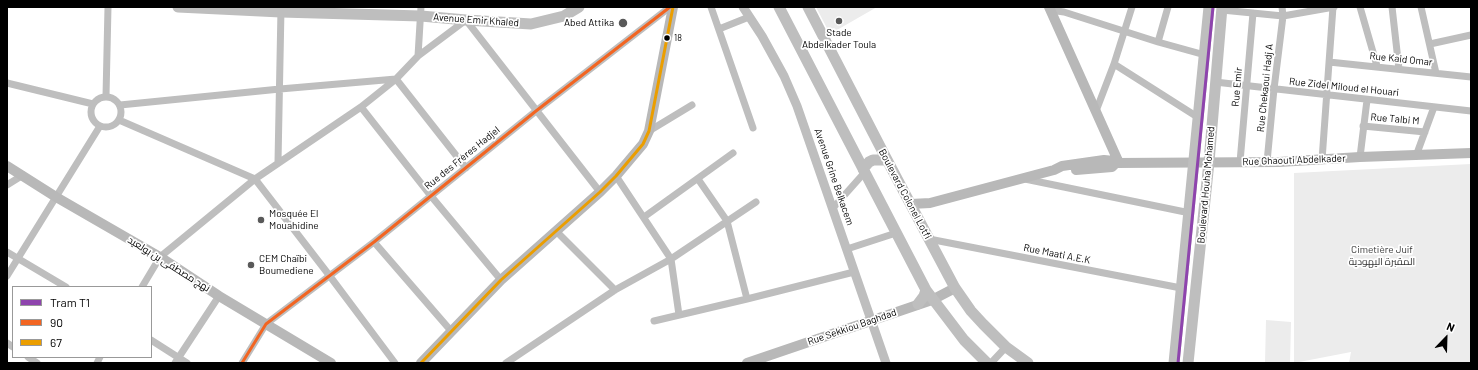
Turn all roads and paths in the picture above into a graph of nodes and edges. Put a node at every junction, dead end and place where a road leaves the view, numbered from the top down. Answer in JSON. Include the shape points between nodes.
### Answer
{"nodes":[{"id":1,"x":108,"y":7,"type":"edge"},
{"id":2,"x":178,"y":7,"type":"edge"},
{"id":3,"x":579,"y":7,"type":"edge"},
{"id":4,"x":672,"y":7,"type":"edge"},
{"id":5,"x":711,"y":7,"type":"edge"},
{"id":6,"x":743,"y":7,"type":"edge"},
{"id":7,"x":779,"y":7,"type":"edge"},
{"id":8,"x":808,"y":7,"type":"edge"},
{"id":9,"x":1132,"y":7,"type":"edge"},
{"id":10,"x":1168,"y":7,"type":"edge"},
{"id":11,"x":1209,"y":7,"type":"edge"},
{"id":12,"x":1282,"y":7,"type":"edge"},
{"id":13,"x":1333,"y":7,"type":"edge"},
{"id":14,"x":1360,"y":7,"type":"edge"},
{"id":15,"x":1392,"y":7,"type":"edge"},
{"id":16,"x":1421,"y":7,"type":"edge"},
{"id":17,"x":1050,"y":8,"type":"edge"},
{"id":18,"x":1222,"y":9,"type":"edge"},
{"id":19,"x":281,"y":10,"type":"edge"},
{"id":20,"x":1070,"y":10,"type":"edge"},
{"id":21,"x":421,"y":11,"type":"edge"},
{"id":22,"x":1253,"y":13,"type":"junction"},
{"id":23,"x":1283,"y":16,"type":"junction"},
{"id":24,"x":749,"y":17,"type":"junction"},
{"id":25,"x":466,"y":20,"type":"junction"},
{"id":26,"x":719,"y":29,"type":"junction"},
{"id":27,"x":1124,"y":31,"type":"junction"},
{"id":28,"x":1471,"y":36,"type":"edge"},
{"id":29,"x":1158,"y":42,"type":"junction"},
{"id":30,"x":1430,"y":44,"type":"junction"},
{"id":31,"x":1205,"y":55,"type":"junction"},
{"id":32,"x":418,"y":56,"type":"junction"},
{"id":33,"x":1329,"y":62,"type":"junction"},
{"id":34,"x":1114,"y":64,"type":"junction"},
{"id":35,"x":1377,"y":66,"type":"junction"},
{"id":36,"x":1399,"y":69,"type":"junction"},
{"id":37,"x":1436,"y":73,"type":"junction"},
{"id":38,"x":1471,"y":77,"type":"edge"},
{"id":39,"x":396,"y":80,"type":"junction"},
{"id":40,"x":1215,"y":82,"type":"junction"},
{"id":41,"x":7,"y":83,"type":"edge"},
{"id":42,"x":1246,"y":87,"type":"junction"},
{"id":43,"x":280,"y":88,"type":"junction"},
{"id":44,"x":1274,"y":89,"type":"junction"},
{"id":45,"x":106,"y":96,"type":"junction"},
{"id":46,"x":1327,"y":96,"type":"junction"},
{"id":47,"x":1367,"y":100,"type":"junction"},
{"id":48,"x":93,"y":104,"type":"junction"},
{"id":49,"x":120,"y":105,"type":"junction"},
{"id":50,"x":692,"y":105,"type":"dead end"},
{"id":51,"x":361,"y":107,"type":"junction"},
{"id":52,"x":1434,"y":107,"type":"junction"},
{"id":53,"x":536,"y":111,"type":"junction"},
{"id":54,"x":1096,"y":111,"type":"junction"},
{"id":55,"x":1471,"y":111,"type":"edge"},
{"id":56,"x":1199,"y":118,"type":"junction"},
{"id":57,"x":119,"y":120,"type":"junction"},
{"id":58,"x":103,"y":126,"type":"junction"},
{"id":59,"x":1363,"y":126,"type":"junction"},
{"id":60,"x":753,"y":128,"type":"dead end"},
{"id":61,"x":649,"y":131,"type":"junction"},
{"id":62,"x":1425,"y":132,"type":"junction"},
{"id":63,"x":880,"y":145,"type":"junction"},
{"id":64,"x":732,"y":153,"type":"dead end"},
{"id":65,"x":1471,"y":153,"type":"edge"},
{"id":66,"x":1416,"y":156,"type":"junction"},
{"id":67,"x":857,"y":157,"type":"junction"},
{"id":68,"x":1360,"y":157,"type":"junction"},
{"id":69,"x":887,"y":160,"type":"junction"},
{"id":70,"x":1322,"y":160,"type":"junction"},
{"id":71,"x":278,"y":162,"type":"junction"},
{"id":72,"x":1209,"y":162,"type":"junction"},
{"id":73,"x":1240,"y":162,"type":"junction"},
{"id":74,"x":1267,"y":162,"type":"junction"},
{"id":75,"x":1118,"y":163,"type":"junction"},
{"id":76,"x":1195,"y":163,"type":"junction"},
{"id":77,"x":7,"y":166,"type":"edge"},
{"id":78,"x":466,"y":168,"type":"junction"},
{"id":79,"x":864,"y":170,"type":"junction"},
{"id":80,"x":23,"y":175,"type":"junction"},
{"id":81,"x":616,"y":176,"type":"junction"},
{"id":82,"x":1023,"y":178,"type":"junction"},
{"id":83,"x":255,"y":179,"type":"junction"},
{"id":84,"x":698,"y":179,"type":"junction"},
{"id":85,"x":7,"y":186,"type":"edge"},
{"id":86,"x":600,"y":192,"type":"junction"},
{"id":87,"x":431,"y":196,"type":"junction"},
{"id":88,"x":56,"y":197,"type":"junction"},
{"id":89,"x":756,"y":202,"type":"dead end"},
{"id":90,"x":930,"y":203,"type":"junction"},
{"id":91,"x":911,"y":204,"type":"junction"},
{"id":92,"x":833,"y":208,"type":"junction"},
{"id":93,"x":1190,"y":213,"type":"junction"},
{"id":94,"x":916,"y":214,"type":"junction"},
{"id":95,"x":644,"y":217,"type":"junction"},
{"id":96,"x":727,"y":221,"type":"junction"},
{"id":97,"x":556,"y":230,"type":"junction"},
{"id":98,"x":896,"y":233,"type":"junction"},
{"id":99,"x":929,"y":239,"type":"junction"},
{"id":100,"x":374,"y":242,"type":"junction"},
{"id":101,"x":847,"y":249,"type":"junction"},
{"id":102,"x":7,"y":252,"type":"edge"},
{"id":103,"x":160,"y":258,"type":"junction"},
{"id":104,"x":19,"y":259,"type":"junction"},
{"id":105,"x":671,"y":259,"type":"junction"},
{"id":106,"x":854,"y":272,"type":"junction"},
{"id":107,"x":329,"y":275,"type":"junction"},
{"id":108,"x":7,"y":276,"type":"edge"},
{"id":109,"x":501,"y":280,"type":"junction"},
{"id":110,"x":64,"y":286,"type":"edge"},
{"id":111,"x":143,"y":286,"type":"edge"},
{"id":112,"x":955,"y":288,"type":"junction"},
{"id":113,"x":1181,"y":288,"type":"junction"},
{"id":114,"x":615,"y":290,"type":"junction"},
{"id":115,"x":926,"y":290,"type":"junction"},
{"id":116,"x":219,"y":296,"type":"junction"},
{"id":117,"x":747,"y":299,"type":"junction"},
{"id":118,"x":932,"y":300,"type":"junction"},
{"id":119,"x":918,"y":304,"type":"junction"},
{"id":120,"x":679,"y":315,"type":"junction"},
{"id":121,"x":872,"y":319,"type":"junction"},
{"id":122,"x":654,"y":321,"type":"dead end"},
{"id":123,"x":266,"y":324,"type":"junction"},
{"id":124,"x":452,"y":332,"type":"junction"},
{"id":125,"x":152,"y":341,"type":"edge"},
{"id":126,"x":1006,"y":347,"type":"junction"},
{"id":127,"x":176,"y":360,"type":"edge"},
{"id":128,"x":883,"y":360,"type":"edge"},
{"id":129,"x":187,"y":363,"type":"edge"},
{"id":130,"x":242,"y":363,"type":"edge"},
{"id":131,"x":331,"y":363,"type":"edge"},
{"id":132,"x":395,"y":363,"type":"edge"},
{"id":133,"x":421,"y":363,"type":"edge"},
{"id":134,"x":506,"y":363,"type":"edge"},
{"id":135,"x":747,"y":363,"type":"edge"},
{"id":136,"x":987,"y":363,"type":"edge"},
{"id":137,"x":991,"y":363,"type":"edge"},
{"id":138,"x":1028,"y":363,"type":"edge"},
{"id":139,"x":1174,"y":363,"type":"edge"},
{"id":140,"x":1188,"y":363,"type":"edge"}],
"edges":[{"from":1,"to":45,"type":"street"},
{"from":2,"to":19,"type":"main road","name":"Avenue Emir Khaled"},
{"from":3,"to":25,"type":"main road","name":"Avenue Emir Khaled","via":[[564,16],[531,24]]},
{"from":4,"to":53,"type":"street","name":"Rue des Frères Hadjel"},
{"from":4,"to":61,"type":"main road"},
{"from":5,"to":26,"type":"street"},
{"from":6,"to":24,"type":"street","name":"Avenue Grine Belkacem"},
{"from":7,"to":67,"type":"main road"},
{"from":8,"to":63,"type":"main road","name":"Boulevard Colonel Lotfi"},
{"from":9,"to":27,"type":"street"},
{"from":10,"to":29,"type":"street"},
{"from":11,"to":31,"type":"main road","name":"Boulevard Houha Mohamed"},
{"from":12,"to":23,"type":"street","name":"Rue Chekaoui Hadj A"},
{"from":13,"to":23,"type":"street"},
{"from":13,"to":33,"type":"street"},
{"from":14,"to":35,"type":"street"},
{"from":15,"to":36,"type":"street"},
{"from":16,"to":30,"type":"street"},
{"from":17,"to":20,"type":"street"},
{"from":17,"to":54,"type":"main road"},
{"from":18,"to":22,"type":"street"},
{"from":18,"to":40,"type":"main road","name":"Boulevard Houha Mohamed"},
{"from":19,"to":21,"type":"main road","name":"Avenue Emir Khaled"},
{"from":19,"to":43,"type":"street"},
{"from":20,"to":27,"type":"street"},
{"from":21,"to":25,"type":"main road","name":"Avenue Emir Khaled"},
{"from":21,"to":32,"type":"street"},
{"from":22,"to":23,"type":"street"},
{"from":22,"to":42,"type":"street","name":"Rue Emir"},
{"from":23,"to":44,"type":"street","name":"Rue Chekaoui Hadj A"},
{"from":24,"to":26,"type":"street"},
{"from":24,"to":92,"type":"street","name":"Avenue Grine Belkacem","via":[[784,76]]},
{"from":25,"to":32,"type":"street"},
{"from":25,"to":53,"type":"street"},
{"from":26,"to":60,"type":"street"},
{"from":27,"to":29,"type":"street"},
{"from":27,"to":34,"type":"street"},
{"from":28,"to":30,"type":"street"},
{"from":29,"to":31,"type":"street"},
{"from":30,"to":37,"type":"street"},
{"from":31,"to":56,"type":"main road","name":"Boulevard Houha Mohamed"},
{"from":32,"to":39,"type":"street"},
{"from":33,"to":35,"type":"street","name":"Rue Kaid Omar"},
{"from":33,"to":46,"type":"street"},
{"from":34,"to":54,"type":"street"},
{"from":34,"to":56,"type":"street"},
{"from":35,"to":36,"type":"street","name":"Rue Kaid Omar"},
{"from":36,"to":37,"type":"street","name":"Rue Kaid Omar"},
{"from":37,"to":38,"type":"street","name":"Rue Kaid Omar"},
{"from":39,"to":43,"type":"street"},
{"from":39,"to":51,"type":"street"},
{"from":39,"to":78,"type":"street"},
{"from":40,"to":42,"type":"street","name":"Rue Zidel Miloud el Houari"},
{"from":40,"to":72,"type":"main road","name":"Boulevard Houha Mohamed"},
{"from":41,"to":48,"type":"street"},
{"from":42,"to":44,"type":"street","name":"Rue Zidel Miloud el Houari"},
{"from":42,"to":73,"type":"street","name":"Rue Emir"},
{"from":43,"to":49,"type":"street"},
{"from":43,"to":71,"type":"street"},
{"from":44,"to":46,"type":"street","name":"Rue Zidel Miloud el Houari"},
{"from":44,"to":74,"type":"street","name":"Rue Chekaoui Hadj A"},
{"from":45,"to":48,"type":"street","via":[[100,97]]},
{"from":45,"to":49,"type":"street"},
{"from":46,"to":47,"type":"street","name":"Rue Zidel Miloud el Houari"},
{"from":46,"to":70,"type":"street"},
{"from":47,"to":52,"type":"street","name":"Rue Zidel Miloud el Houari"},
{"from":47,"to":59,"type":"street"},
{"from":48,"to":58,"type":"street","via":[[91,114],[96,123]]},
{"from":49,"to":57,"type":"street"},
{"from":50,"to":61,"type":"street"},
{"from":51,"to":71,"type":"street"},
{"from":51,"to":87,"type":"street"},
{"from":52,"to":55,"type":"street","name":"Rue Zidel Miloud el Houari"},
{"from":52,"to":62,"type":"street"},
{"from":53,"to":78,"type":"street","name":"Rue des Frères Hadjel"},
{"from":53,"to":86,"type":"street"},
{"from":54,"to":75,"type":"main road"},
{"from":56,"to":76,"type":"main road","name":"Boulevard Houha Mohamed"},
{"from":57,"to":58,"type":"street","via":[[111,126]]},
{"from":57,"to":83,"type":"street"},
{"from":58,"to":88,"type":"street"},
{"from":59,"to":62,"type":"street","name":"Rue Talbi M"},
{"from":59,"to":68,"type":"street"},
{"from":61,"to":81,"type":"main road","via":[[644,144]]},
{"from":62,"to":66,"type":"street"},
{"from":63,"to":67,"type":"main road","via":[[868,156]]},
{"from":63,"to":69,"type":"main road","name":"Boulevard Colonel Lotfi"},
{"from":64,"to":84,"type":"street"},
{"from":65,"to":66,"type":"main road","name":"Rue Ghaouti Abdelkader"},
{"from":66,"to":68,"type":"main road","name":"Rue Ghaouti Abdelkader"},
{"from":67,"to":79,"type":"main road"},
{"from":68,"to":70,"type":"main road","name":"Rue Ghaouti Abdelkader"},
{"from":69,"to":79,"type":"main road","via":[[873,160]]},
{"from":69,"to":91,"type":"main road","name":"Boulevard Colonel Lotfi"},
{"from":70,"to":74,"type":"main road","name":"Rue Ghaouti Abdelkader"},
{"from":71,"to":83,"type":"street"},
{"from":72,"to":73,"type":"main road","name":"Rue Ghaouti Abdelkader"},
{"from":72,"to":76,"type":"main road","name":"Rue Ghaouti Abdelkader"},
{"from":72,"to":140,"type":"main road","name":"Boulevard Houha Mohamed"},
{"from":73,"to":74,"type":"main road","name":"Rue Ghaouti Abdelkader"},
{"from":75,"to":76,"type":"main road","name":"Rue Ghaouti Abdelkader"},
{"from":75,"to":82,"type":"main road","name":"Rue Ghaouti Abdelkader","via":[[1104,160],[1062,166]]},
{"from":76,"to":93,"type":"main road","name":"Boulevard Houha Mohamed"},
{"from":77,"to":80,"type":"main road","name":"نهج مصطفى بن بولعيد"},
{"from":78,"to":87,"type":"street","name":"Rue des Frères Hadjel"},
{"from":79,"to":92,"type":"street"},
{"from":79,"to":98,"type":"main road"},
{"from":80,"to":85,"type":"street"},
{"from":80,"to":88,"type":"main road","name":"نهج مصطفى بن بولعيد"},
{"from":81,"to":86,"type":"main road"},
{"from":81,"to":95,"type":"street"},
{"from":82,"to":90,"type":"main road","name":"Rue Ghaouti Abdelkader"},
{"from":82,"to":93,"type":"street"},
{"from":83,"to":103,"type":"street"},
{"from":83,"to":107,"type":"street"},
{"from":84,"to":95,"type":"street"},
{"from":84,"to":96,"type":"street"},
{"from":86,"to":97,"type":"main road"},
{"from":87,"to":100,"type":"street","name":"Rue des Frères Hadjel"},
{"from":87,"to":109,"type":"street"},
{"from":88,"to":103,"type":"main road","name":"نهج مصطفى بن بولعيد"},
{"from":88,"to":104,"type":"street"},
{"from":89,"to":96,"type":"street"},
{"from":90,"to":91,"type":"main road","name":"Rue Ghaouti Abdelkader"},
{"from":90,"to":94,"type":"main road","name":"Rue Ghaouti Abdelkader"},
{"from":91,"to":94,"type":"main road","name":"Boulevard Colonel Lotfi"},
{"from":92,"to":101,"type":"street","name":"Avenue Grine Belkacem"},
{"from":93,"to":113,"type":"main road","name":"Boulevard Houha Mohamed"},
{"from":94,"to":99,"type":"main road","name":"Boulevard Colonel Lotfi"},
{"from":95,"to":105,"type":"street"},
{"from":96,"to":105,"type":"street"},
{"from":96,"to":117,"type":"street"},
{"from":97,"to":109,"type":"main road"},
{"from":97,"to":114,"type":"street"},
{"from":98,"to":101,"type":"street"},
{"from":98,"to":115,"type":"main road"},
{"from":99,"to":112,"type":"main road","name":"Boulevard Colonel Lotfi"},
{"from":99,"to":113,"type":"street","name":"Rue Maati A.E.K"},
{"from":100,"to":107,"type":"street","name":"Rue des Frères Hadjel"},
{"from":100,"to":124,"type":"street"},
{"from":101,"to":106,"type":"street","name":"Avenue Grine Belkacem"},
{"from":102,"to":104,"type":"street"},
{"from":103,"to":111,"type":"street"},
{"from":103,"to":116,"type":"main road","name":"نهج مصطفى بن بولعيد"},
{"from":104,"to":108,"type":"street"},
{"from":104,"to":110,"type":"street"},
{"from":105,"to":114,"type":"street"},
{"from":105,"to":120,"type":"street"},
{"from":106,"to":117,"type":"street"},
{"from":106,"to":121,"type":"street","name":"Avenue Grine Belkacem"},
{"from":107,"to":123,"type":"street","name":"Rue des Frères Hadjel"},
{"from":107,"to":132,"type":"street"},
{"from":109,"to":124,"type":"main road"},
{"from":112,"to":118,"type":"main road","name":"Rue Sekkiou Baghdad"},
{"from":112,"to":126,"type":"main road","name":"Boulevard Colonel Lotfi","via":[[971,311]]},
{"from":113,"to":139,"type":"main road","name":"Boulevard Houha Mohamed"},
{"from":114,"to":134,"type":"street"},
{"from":115,"to":118,"type":"main road"},
{"from":115,"to":119,"type":"main road"},
{"from":116,"to":123,"type":"main road","name":"نهج مصطفى بن بولعيد"},
{"from":116,"to":127,"type":"street"},
{"from":117,"to":120,"type":"street"},
{"from":118,"to":119,"type":"main road","name":"Rue Sekkiou Baghdad"},
{"from":118,"to":136,"type":"main road","via":[[964,340]]},
{"from":119,"to":121,"type":"main road","name":"Rue Sekkiou Baghdad"},
{"from":120,"to":122,"type":"street"},
{"from":121,"to":128,"type":"street","name":"Avenue Grine Belkacem"},
{"from":121,"to":135,"type":"main road","name":"Rue Sekkiou Baghdad"},
{"from":123,"to":130,"type":"street"},
{"from":123,"to":131,"type":"main road","name":"نهج مصطفى بن بولعيد"},
{"from":124,"to":133,"type":"main road"},
{"from":125,"to":127,"type":"street"},
{"from":126,"to":137,"type":"street"},
{"from":126,"to":138,"type":"main road","name":"Boulevard Colonel Lotfi"},
{"from":127,"to":129,"type":"street"}]}
